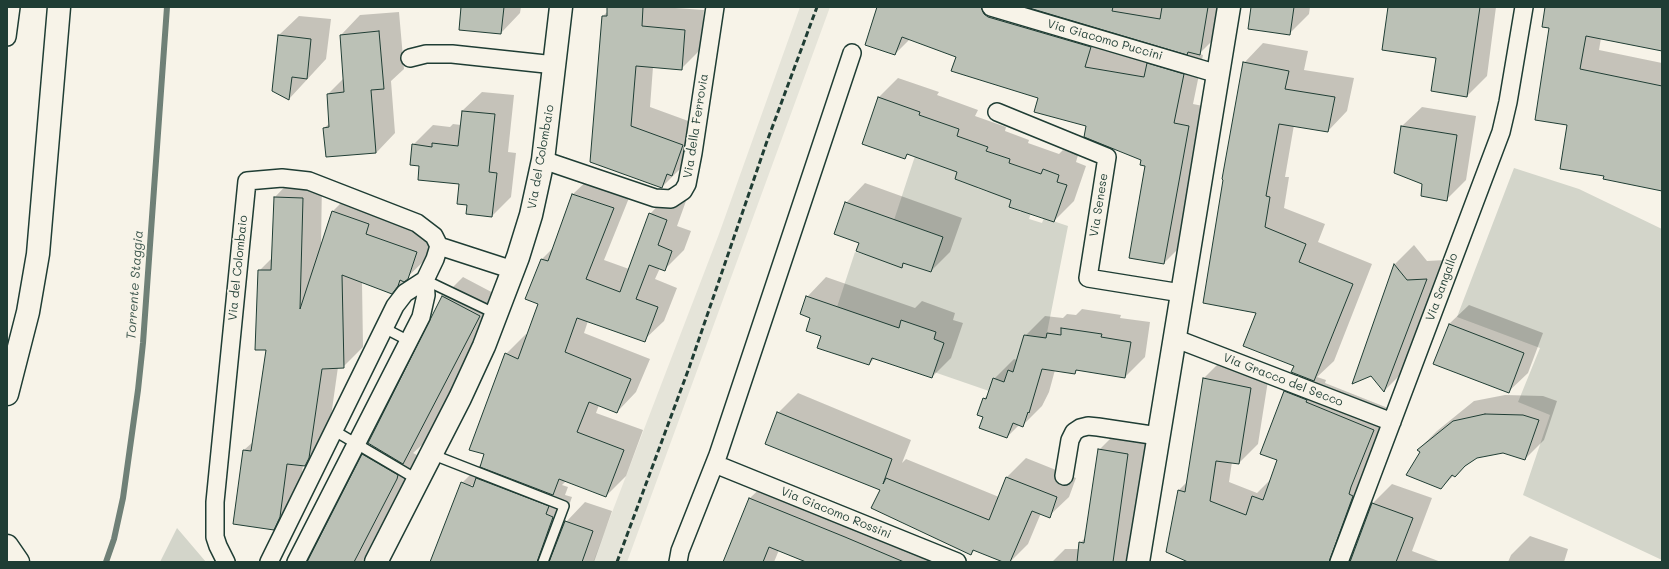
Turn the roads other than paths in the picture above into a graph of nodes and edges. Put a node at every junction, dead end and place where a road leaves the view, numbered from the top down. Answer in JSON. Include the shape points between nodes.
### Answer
{"nodes":[{"id":1,"x":11,"y":7,"type":"edge"},
{"id":2,"x":60,"y":7,"type":"edge"},
{"id":3,"x":561,"y":7,"type":"edge"},
{"id":4,"x":715,"y":7,"type":"edge"},
{"id":5,"x":991,"y":7,"type":"edge"},
{"id":6,"x":1229,"y":7,"type":"edge"},
{"id":7,"x":1524,"y":7,"type":"edge"},
{"id":8,"x":7,"y":37,"type":"edge"},
{"id":9,"x":852,"y":53,"type":"dead end"},
{"id":10,"x":410,"y":58,"type":"dead end"},
{"id":11,"x":555,"y":66,"type":"junction"},
{"id":12,"x":1218,"y":74,"type":"junction"},
{"id":13,"x":997,"y":112,"type":"dead end"},
{"id":14,"x":543,"y":160,"type":"junction"},
{"id":15,"x":439,"y":246,"type":"junction"},
{"id":16,"x":513,"y":270,"type":"junction"},
{"id":17,"x":425,"y":280,"type":"junction"},
{"id":18,"x":1181,"y":293,"type":"junction"},
{"id":19,"x":497,"y":315,"type":"junction"},
{"id":20,"x":384,"y":328,"type":"junction"},
{"id":21,"x":1174,"y":338,"type":"junction"},
{"id":22,"x":21,"y":339,"type":"junction"},
{"id":23,"x":409,"y":341,"type":"junction"},
{"id":24,"x":7,"y":357,"type":"edge"},
{"id":25,"x":7,"y":394,"type":"edge"},
{"id":26,"x":1392,"y":422,"type":"junction"},
{"id":27,"x":333,"y":430,"type":"junction"},
{"id":28,"x":1158,"y":436,"type":"junction"},
{"id":29,"x":357,"y":444,"type":"junction"},
{"id":30,"x":431,"y":454,"type":"junction"},
{"id":31,"x":715,"y":464,"type":"junction"},
{"id":32,"x":1064,"y":476,"type":"dead end"},
{"id":33,"x":418,"y":480,"type":"junction"},
{"id":34,"x":7,"y":546,"type":"edge"},
{"id":35,"x":7,"y":560,"type":"edge"},
{"id":36,"x":15,"y":562,"type":"edge"},
{"id":37,"x":18,"y":562,"type":"edge"},
{"id":38,"x":226,"y":562,"type":"edge"},
{"id":39,"x":269,"y":562,"type":"edge"},
{"id":40,"x":296,"y":562,"type":"edge"},
{"id":41,"x":376,"y":562,"type":"edge"},
{"id":42,"x":543,"y":562,"type":"edge"},
{"id":43,"x":678,"y":562,"type":"edge"},
{"id":44,"x":956,"y":562,"type":"edge"},
{"id":45,"x":1138,"y":562,"type":"edge"},
{"id":46,"x":1339,"y":562,"type":"edge"}],
"edges":[{"from":1,"to":8,"type":"street"},
{"from":2,"to":22,"type":"main road","via":[[38,254]]},
{"from":3,"to":11,"type":"main road","name":"Via del Colombaio"},
{"from":4,"to":14,"type":"street","name":"Via della Ferrovia","via":[[687,184],[683,191],[671,199],[655,198]]},
{"from":5,"to":12,"type":"street","name":"Via Giacomo Puccini"},
{"from":6,"to":12,"type":"main road"},
{"from":7,"to":26,"type":"street","name":"Via Sangallo","via":[[1501,132]]},
{"from":9,"to":31,"type":"street"},
{"from":10,"to":11,"type":"street","via":[[426,54],[452,54]]},
{"from":11,"to":14,"type":"main road","name":"Via del Colombaio"},
{"from":12,"to":18,"type":"main road"},
{"from":13,"to":18,"type":"street","name":"Via Senese","via":[[1106,157],[1088,278]]},
{"from":14,"to":16,"type":"main road","name":"Via del Colombaio"},
{"from":15,"to":16,"type":"street"},
{"from":15,"to":17,"type":"street"},
{"from":15,"to":38,"type":"street","name":"Via del Colombaio","via":[[434,236],[417,222],[308,181],[282,178],[247,181],[215,502],[215,537]]},
{"from":16,"to":19,"type":"main road","name":"Via del Colombaio"},
{"from":17,"to":19,"type":"lane"},
{"from":17,"to":20,"type":"street","via":[[408,290],[400,299]]},
{"from":17,"to":23,"type":"street","via":[[424,310]]},
{"from":18,"to":21,"type":"main road"},
{"from":19,"to":30,"type":"main road","name":"Via del Colombaio"},
{"from":20,"to":23,"type":"lane"},
{"from":20,"to":27,"type":"street"},
{"from":21,"to":26,"type":"street","name":"Via Gracco del Secco"},
{"from":21,"to":28,"type":"main road"},
{"from":22,"to":24,"type":"main road"},
{"from":22,"to":25,"type":"main road"},
{"from":23,"to":29,"type":"street"},
{"from":26,"to":46,"type":"street","name":"Via Sangallo"},
{"from":27,"to":29,"type":"lane"},
{"from":27,"to":39,"type":"street"},
{"from":28,"to":32,"type":"street","via":[[1098,427],[1080,428],[1074,432],[1070,440]]},
{"from":28,"to":45,"type":"main road"},
{"from":29,"to":33,"type":"lane"},
{"from":29,"to":40,"type":"street"},
{"from":30,"to":33,"type":"main road","name":"Via del Colombaio"},
{"from":30,"to":42,"type":"lane","via":[[564,506]]},
{"from":31,"to":43,"type":"street","via":[[680,551]]},
{"from":31,"to":44,"type":"street","name":"Via Giacomo Rossini"},
{"from":33,"to":41,"type":"main road","name":"Via del Colombaio"},
{"from":34,"to":37,"type":"main road"},
{"from":35,"to":36,"type":"main road"}]}
